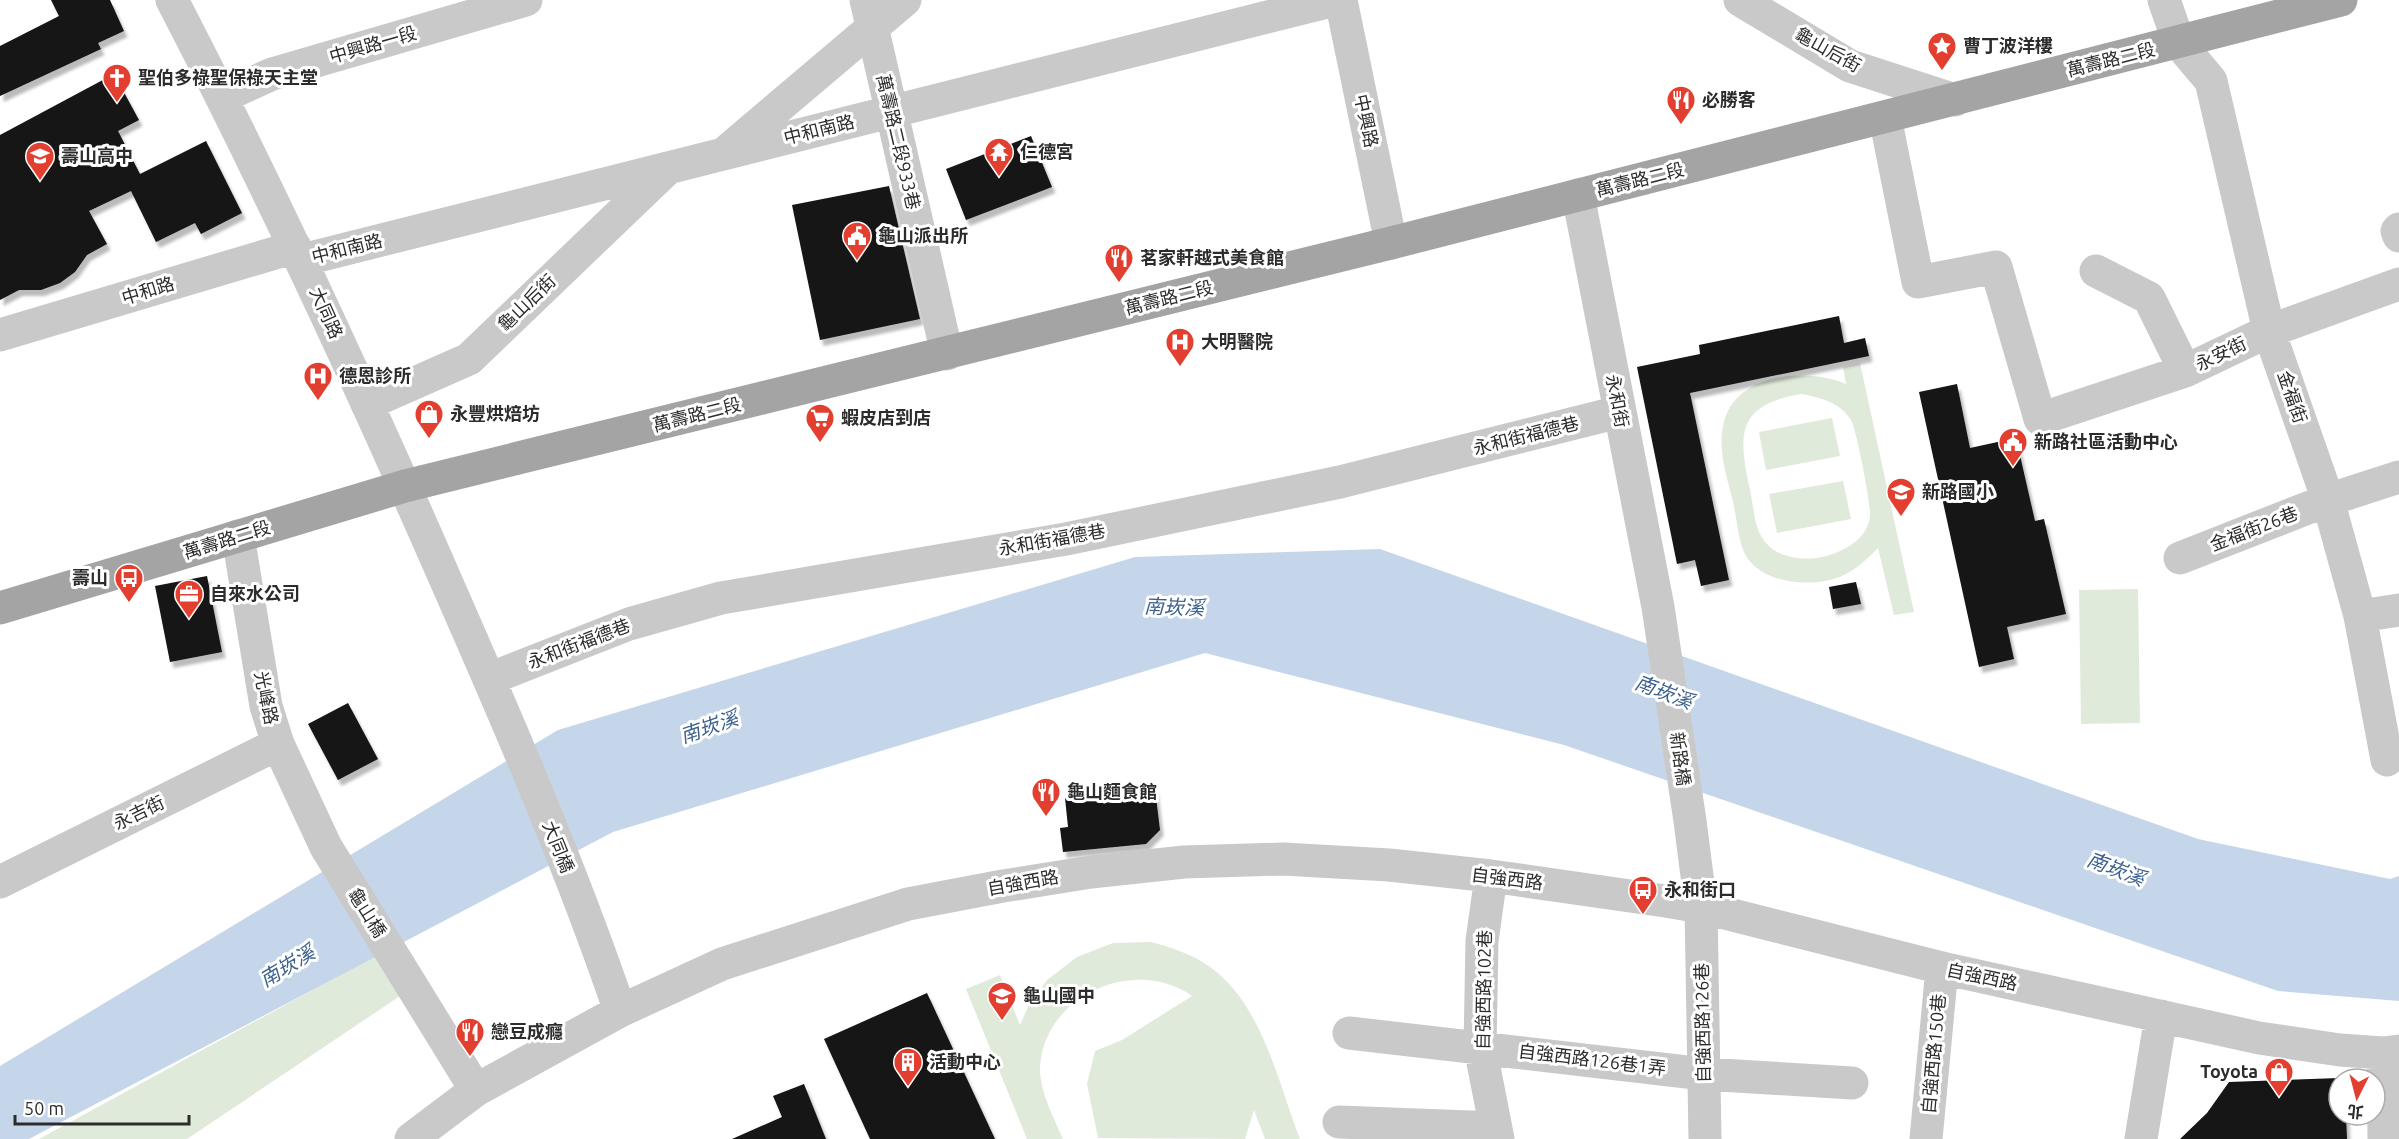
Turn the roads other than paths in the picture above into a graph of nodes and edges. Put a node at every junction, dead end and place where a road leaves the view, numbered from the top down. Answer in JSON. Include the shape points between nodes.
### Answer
{"nodes":[{"id":1,"x":172,"y":0,"type":"edge"},
{"id":2,"x":526,"y":0,"type":"edge"},
{"id":3,"x":905,"y":0,"type":"edge"},
{"id":4,"x":1335,"y":0,"type":"edge"},
{"id":5,"x":1341,"y":0,"type":"edge"},
{"id":6,"x":1740,"y":0,"type":"edge"},
{"id":7,"x":2164,"y":0,"type":"edge"},
{"id":8,"x":2341,"y":0,"type":"edge"},
{"id":9,"x":869,"y":13,"type":"edge"},
{"id":10,"x":2179,"y":43,"type":"junction"},
{"id":11,"x":222,"y":97,"type":"junction"},
{"id":12,"x":1954,"y":100,"type":"junction"},
{"id":13,"x":891,"y":113,"type":"junction"},
{"id":14,"x":1885,"y":117,"type":"junction"},
{"id":15,"x":723,"y":153,"type":"junction"},
{"id":16,"x":666,"y":170,"type":"junction"},
{"id":17,"x":1578,"y":195,"type":"junction"},
{"id":18,"x":2399,"y":229,"type":"edge"},
{"id":19,"x":2399,"y":236,"type":"edge"},
{"id":20,"x":1391,"y":243,"type":"junction"},
{"id":21,"x":299,"y":254,"type":"junction"},
{"id":22,"x":2096,"y":270,"type":"dead end"},
{"id":23,"x":2399,"y":284,"type":"edge"},
{"id":24,"x":2269,"y":331,"type":"junction"},
{"id":25,"x":0,"y":335,"type":"edge"},
{"id":26,"x":947,"y":354,"type":"junction"},
{"id":27,"x":2185,"y":371,"type":"junction"},
{"id":28,"x":367,"y":404,"type":"junction"},
{"id":29,"x":1620,"y":412,"type":"junction"},
{"id":30,"x":2399,"y":477,"type":"edge"},
{"id":31,"x":405,"y":486,"type":"junction"},
{"id":32,"x":2328,"y":500,"type":"junction"},
{"id":33,"x":238,"y":536,"type":"junction"},
{"id":34,"x":2180,"y":558,"type":"dead end"},
{"id":35,"x":0,"y":608,"type":"edge"},
{"id":36,"x":1658,"y":608,"type":"joint"},
{"id":37,"x":2399,"y":610,"type":"edge"},
{"id":38,"x":2360,"y":616,"type":"junction"},
{"id":39,"x":489,"y":679,"type":"junction"},
{"id":40,"x":511,"y":730,"type":"joint"},
{"id":41,"x":278,"y":744,"type":"junction"},
{"id":42,"x":2387,"y":760,"type":"dead end"},
{"id":43,"x":327,"y":849,"type":"joint"},
{"id":44,"x":1491,"y":876,"type":"junction"},
{"id":45,"x":0,"y":882,"type":"edge"},
{"id":46,"x":1701,"y":907,"type":"junction"},
{"id":47,"x":1942,"y":968,"type":"junction"},
{"id":48,"x":620,"y":1011,"type":"junction"},
{"id":49,"x":2161,"y":1016,"type":"junction"},
{"id":50,"x":1348,"y":1033,"type":"dead end"},
{"id":51,"x":1480,"y":1047,"type":"junction"},
{"id":52,"x":2391,"y":1052,"type":"edge"},
{"id":53,"x":1704,"y":1074,"type":"junction"},
{"id":54,"x":1852,"y":1083,"type":"dead end"},
{"id":55,"x":476,"y":1090,"type":"junction"},
{"id":56,"x":1339,"y":1122,"type":"dead end"},
{"id":57,"x":1497,"y":1133,"type":"edge"},
{"id":58,"x":411,"y":1139,"type":"edge"},
{"id":59,"x":1705,"y":1139,"type":"edge"},
{"id":60,"x":1926,"y":1139,"type":"edge"},
{"id":61,"x":2141,"y":1139,"type":"edge"},
{"id":62,"x":2384,"y":1139,"type":"edge"}],
"edges":[{"from":1,"to":11,"type":"street","name":"大同路"},
{"from":2,"to":11,"type":"street","name":"中興路一段","via":[[272,74]]},
{"from":3,"to":9,"type":"street"},
{"from":4,"to":13,"type":"street","name":"中和南路"},
{"from":5,"to":20,"type":"street","name":"中興路"},
{"from":6,"to":12,"type":"street","name":"龜山后街","via":[[1850,66]]},
{"from":7,"to":10,"type":"street"},
{"from":8,"to":10,"type":"main road","name":"萬壽路二段"},
{"from":9,"to":13,"type":"street","name":"萬壽路二段933巷"},
{"from":9,"to":15,"type":"street"},
{"from":10,"to":12,"type":"main road","name":"萬壽路二段"},
{"from":10,"to":24,"type":"street","name":"金福街","via":[[2211,81]]},
{"from":11,"to":21,"type":"street","name":"大同路"},
{"from":12,"to":14,"type":"main road","name":"萬壽路二段"},
{"from":13,"to":15,"type":"street","name":"中和南路"},
{"from":13,"to":26,"type":"street","name":"萬壽路二段933巷"},
{"from":14,"to":17,"type":"main road","name":"萬壽路二段"},
{"from":14,"to":27,"type":"street","name":"永安街","via":[[1918,282],[1996,267],[2040,419]]},
{"from":15,"to":16,"type":"street","name":"中和南路"},
{"from":16,"to":21,"type":"street","name":"中和南路"},
{"from":16,"to":28,"type":"street","name":"龜山后街","via":[[469,359]]},
{"from":17,"to":20,"type":"main road","name":"萬壽路二段"},
{"from":17,"to":29,"type":"street","name":"永和街"},
{"from":18,"to":19,"type":"street"},
{"from":20,"to":26,"type":"main road","name":"萬壽路二段"},
{"from":21,"to":25,"type":"street","name":"中和路"},
{"from":21,"to":28,"type":"street","name":"大同路"},
{"from":22,"to":27,"type":"street","via":[[2149,298]]},
{"from":23,"to":24,"type":"street","name":"永安街"},
{"from":24,"to":27,"type":"street","name":"永安街"},
{"from":24,"to":32,"type":"street","name":"金福街"},
{"from":26,"to":31,"type":"main road","name":"萬壽路二段"},
{"from":28,"to":31,"type":"street","name":"大同路"},
{"from":29,"to":36,"type":"street","name":"永和街"},
{"from":29,"to":39,"type":"street","name":"永和街福德巷","via":[[1340,482],[1078,536],[721,598],[629,624]]},
{"from":30,"to":32,"type":"street","name":"金福街26巷"},
{"from":31,"to":33,"type":"main road","name":"萬壽路二段"},
{"from":31,"to":39,"type":"street","name":"大同路"},
{"from":32,"to":34,"type":"street","name":"金福街26巷"},
{"from":32,"to":38,"type":"street","name":"金福街"},
{"from":33,"to":35,"type":"main road","name":"萬壽路二段"},
{"from":33,"to":41,"type":"street","name":"光峰路","via":[[266,706]]},
{"from":36,"to":46,"type":"street","name":"新路橋"},
{"from":37,"to":38,"type":"street"},
{"from":38,"to":42,"type":"street","name":"金福街"},
{"from":39,"to":40,"type":"street","name":"大同路"},
{"from":40,"to":48,"type":"street","name":"大同橋"},
{"from":41,"to":43,"type":"street","name":"光峰路"},
{"from":41,"to":45,"type":"street","name":"永吉街"},
{"from":43,"to":55,"type":"street","name":"龜山橋"},
{"from":44,"to":46,"type":"street","name":"自強西路"},
{"from":44,"to":48,"type":"street","name":"自強西路","via":[[1283,859],[1184,862],[1091,872],[908,904],[722,964]]},
{"from":44,"to":51,"type":"street","name":"自強西路102巷","via":[[1482,941]]},
{"from":46,"to":47,"type":"street","name":"自強西路"},
{"from":46,"to":53,"type":"street","name":"自強西路126巷"},
{"from":47,"to":49,"type":"street","name":"自強西路"},
{"from":47,"to":60,"type":"street","name":"自強西路150巷"},
{"from":48,"to":55,"type":"street"},
{"from":49,"to":52,"type":"street","name":"自強西路","via":[[2259,1038],[2340,1050]]},
{"from":49,"to":61,"type":"street"},
{"from":50,"to":51,"type":"street","name":"自強西路126巷1弄"},
{"from":51,"to":53,"type":"street","name":"自強西路126巷1弄"},
{"from":51,"to":57,"type":"street","name":"自強西路102巷"},
{"from":52,"to":62,"type":"street"},
{"from":53,"to":54,"type":"street","name":"自強西路126巷1弄"},
{"from":53,"to":59,"type":"street","name":"自強西路126巷"},
{"from":55,"to":58,"type":"street"},
{"from":56,"to":57,"type":"street"}]}
